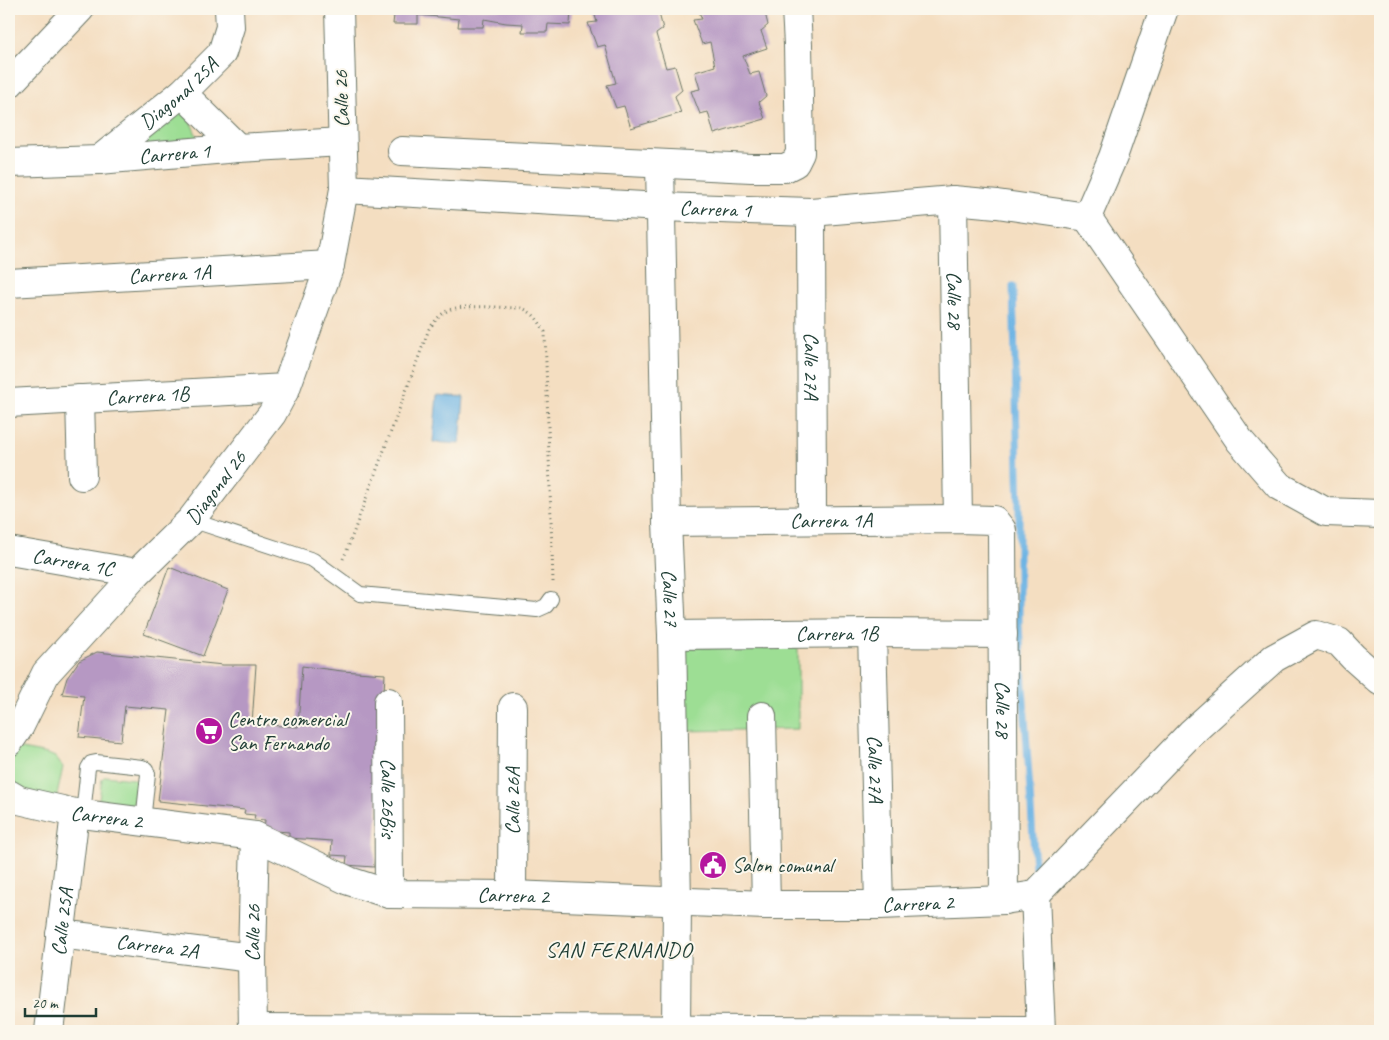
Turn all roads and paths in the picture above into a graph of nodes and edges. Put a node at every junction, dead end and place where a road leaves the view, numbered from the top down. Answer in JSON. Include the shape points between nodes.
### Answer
{"nodes":[{"id":1,"x":80,"y":9,"type":"edge"},
{"id":2,"x":229,"y":9,"type":"edge"},
{"id":3,"x":339,"y":9,"type":"edge"},
{"id":4,"x":796,"y":9,"type":"edge"},
{"id":5,"x":1164,"y":9,"type":"edge"},
{"id":6,"x":9,"y":84,"type":"edge"},
{"id":7,"x":182,"y":93,"type":"junction"},
{"id":8,"x":342,"y":142,"type":"junction"},
{"id":9,"x":238,"y":148,"type":"junction"},
{"id":10,"x":402,"y":151,"type":"dead end"},
{"id":11,"x":99,"y":160,"type":"junction"},
{"id":12,"x":9,"y":163,"type":"edge"},
{"id":13,"x":660,"y":164,"type":"junction"},
{"id":14,"x":751,"y":168,"type":"junction"},
{"id":15,"x":344,"y":189,"type":"junction"},
{"id":16,"x":953,"y":200,"type":"junction"},
{"id":17,"x":661,"y":206,"type":"junction"},
{"id":18,"x":750,"y":210,"type":"junction"},
{"id":19,"x":811,"y":212,"type":"junction"},
{"id":20,"x":1087,"y":217,"type":"junction"},
{"id":21,"x":330,"y":265,"type":"junction"},
{"id":22,"x":9,"y":283,"type":"edge"},
{"id":23,"x":286,"y":388,"type":"junction"},
{"id":24,"x":80,"y":399,"type":"junction"},
{"id":25,"x":9,"y":403,"type":"edge"},
{"id":26,"x":82,"y":476,"type":"dead end"},
{"id":27,"x":1375,"y":514,"type":"edge"},
{"id":28,"x":958,"y":519,"type":"junction"},
{"id":29,"x":191,"y":520,"type":"junction"},
{"id":30,"x":812,"y":520,"type":"junction"},
{"id":31,"x":994,"y":520,"type":"joint"},
{"id":32,"x":667,"y":522,"type":"junction"},
{"id":33,"x":9,"y":551,"type":"edge"},
{"id":34,"x":137,"y":573,"type":"junction"},
{"id":35,"x":335,"y":575,"type":"junction"},
{"id":36,"x":551,"y":598,"type":"joint"},
{"id":37,"x":872,"y":633,"type":"junction"},
{"id":38,"x":1003,"y":634,"type":"junction"},
{"id":39,"x":672,"y":635,"type":"junction"},
{"id":40,"x":1380,"y":681,"type":"edge"},
{"id":41,"x":388,"y":702,"type":"dead end"},
{"id":42,"x":513,"y":707,"type":"dead end"},
{"id":43,"x":762,"y":716,"type":"dead end"},
{"id":44,"x":9,"y":742,"type":"edge"},
{"id":45,"x":9,"y":794,"type":"edge"},
{"id":46,"x":79,"y":814,"type":"junction"},
{"id":47,"x":143,"y":822,"type":"junction"},
{"id":48,"x":255,"y":836,"type":"junction"},
{"id":49,"x":389,"y":894,"type":"junction"},
{"id":50,"x":512,"y":895,"type":"junction"},
{"id":51,"x":1035,"y":895,"type":"junction"},
{"id":52,"x":1004,"y":900,"type":"junction"},
{"id":53,"x":678,"y":902,"type":"junction"},
{"id":54,"x":766,"y":905,"type":"junction"},
{"id":55,"x":880,"y":905,"type":"junction"},
{"id":56,"x":60,"y":934,"type":"junction"},
{"id":57,"x":252,"y":958,"type":"junction"},
{"id":58,"x":253,"y":1030,"type":"edge"},
{"id":59,"x":676,"y":1030,"type":"edge"},
{"id":60,"x":49,"y":1031,"type":"edge"},
{"id":61,"x":1040,"y":1031,"type":"edge"}],
"edges":[{"from":1,"to":6,"type":"street"},
{"from":2,"to":7,"type":"street","name":"Diagonal 25A","via":[[230,27],[222,53]]},
{"from":3,"to":8,"type":"street","name":"Calle 26"},
{"from":4,"to":14,"type":"street","via":[[800,153],[794,163],[785,168]]},
{"from":5,"to":20,"type":"street","via":[[1113,157]]},
{"from":7,"to":9,"type":"street"},
{"from":7,"to":11,"type":"street","name":"Diagonal 25A"},
{"from":8,"to":9,"type":"street","name":"Carrera 1"},
{"from":8,"to":15,"type":"street","name":"Calle 26"},
{"from":9,"to":11,"type":"street","name":"Carrera 1"},
{"from":10,"to":13,"type":"street"},
{"from":11,"to":12,"type":"street","name":"Carrera 1"},
{"from":13,"to":14,"type":"street"},
{"from":13,"to":17,"type":"street","name":"Calle 27"},
{"from":14,"to":18,"type":"street"},
{"from":15,"to":17,"type":"street","name":"Carrera 1"},
{"from":15,"to":21,"type":"street","name":"Diagonal 26"},
{"from":16,"to":19,"type":"street","name":"Carrera 1"},
{"from":16,"to":20,"type":"street","name":"Carrera 1"},
{"from":16,"to":28,"type":"street","name":"Calle 28"},
{"from":17,"to":18,"type":"street","name":"Carrera 1"},
{"from":17,"to":32,"type":"street","name":"Calle 27"},
{"from":18,"to":19,"type":"street","name":"Carrera 1"},
{"from":19,"to":30,"type":"street","name":"Calle 27A"},
{"from":20,"to":27,"type":"street","via":[[1240,441],[1279,486],[1326,512]]},
{"from":21,"to":22,"type":"street","name":"Carrera 1A"},
{"from":21,"to":23,"type":"street","name":"Diagonal 26"},
{"from":23,"to":24,"type":"street","name":"Carrera 1B"},
{"from":23,"to":29,"type":"street","name":"Diagonal 26","via":[[272,414]]},
{"from":24,"to":25,"type":"street","name":"Carrera 1B"},
{"from":24,"to":26,"type":"street"},
{"from":28,"to":30,"type":"street","name":"Carrera 1A"},
{"from":28,"to":31,"type":"street","name":"Carrera 1A"},
{"from":29,"to":34,"type":"street","name":"Diagonal 26"},
{"from":29,"to":35,"type":"lane","via":[[313,560]]},
{"from":30,"to":32,"type":"street","name":"Carrera 1A"},
{"from":31,"to":38,"type":"street","name":"Calle 28","via":[[1002,530]]},
{"from":32,"to":39,"type":"street","name":"Calle 27"},
{"from":33,"to":34,"type":"street","name":"Carrera 1C"},
{"from":34,"to":44,"type":"street","name":"Diagonal 26","via":[[46,673]]},
{"from":35,"to":36,"type":"lane","via":[[360,594],[537,610],[546,606]]},
{"from":35,"to":36,"type":"path","via":[[429,329],[450,309],[522,308],[535,316],[545,332]]},
{"from":37,"to":38,"type":"street","name":"Carrera 1B"},
{"from":37,"to":39,"type":"street","name":"Carrera 1B"},
{"from":37,"to":55,"type":"street","name":"Calle 27A"},
{"from":38,"to":52,"type":"street","name":"Calle 28"},
{"from":39,"to":53,"type":"street","name":"Calle 27"},
{"from":40,"to":51,"type":"street","via":[[1338,642],[1316,635],[1274,658],[1190,733]]},
{"from":41,"to":49,"type":"street","name":"Calle 26Bis"},
{"from":42,"to":50,"type":"street","name":"Calle 26A"},
{"from":43,"to":54,"type":"street"},
{"from":45,"to":46,"type":"street","name":"Carrera 2","via":[[19,800]]},
{"from":46,"to":47,"type":"street","name":"Carrera 2"},
{"from":46,"to":47,"type":"lane","via":[[91,763],[142,767],[148,774]]},
{"from":46,"to":56,"type":"street","name":"Calle 25A"},
{"from":47,"to":48,"type":"street","name":"Carrera 2"},
{"from":48,"to":49,"type":"street","name":"Carrera 2","via":[[349,881]]},
{"from":48,"to":57,"type":"street","name":"Calle 26"},
{"from":49,"to":50,"type":"street","name":"Carrera 2"},
{"from":50,"to":53,"type":"street","name":"Carrera 2"},
{"from":51,"to":52,"type":"street","name":"Carrera 2"},
{"from":51,"to":61,"type":"street"},
{"from":52,"to":55,"type":"street","name":"Carrera 2"},
{"from":53,"to":54,"type":"street","name":"Carrera 2"},
{"from":53,"to":59,"type":"street","name":"Calle 27"},
{"from":54,"to":55,"type":"street","name":"Carrera 2"},
{"from":56,"to":57,"type":"street","name":"Carrera 2A"},
{"from":56,"to":60,"type":"street","name":"Calle 25A"},
{"from":57,"to":58,"type":"street","name":"Calle 26"},
{"from":58,"to":59,"type":"street"},
{"from":59,"to":61,"type":"street"}]}
